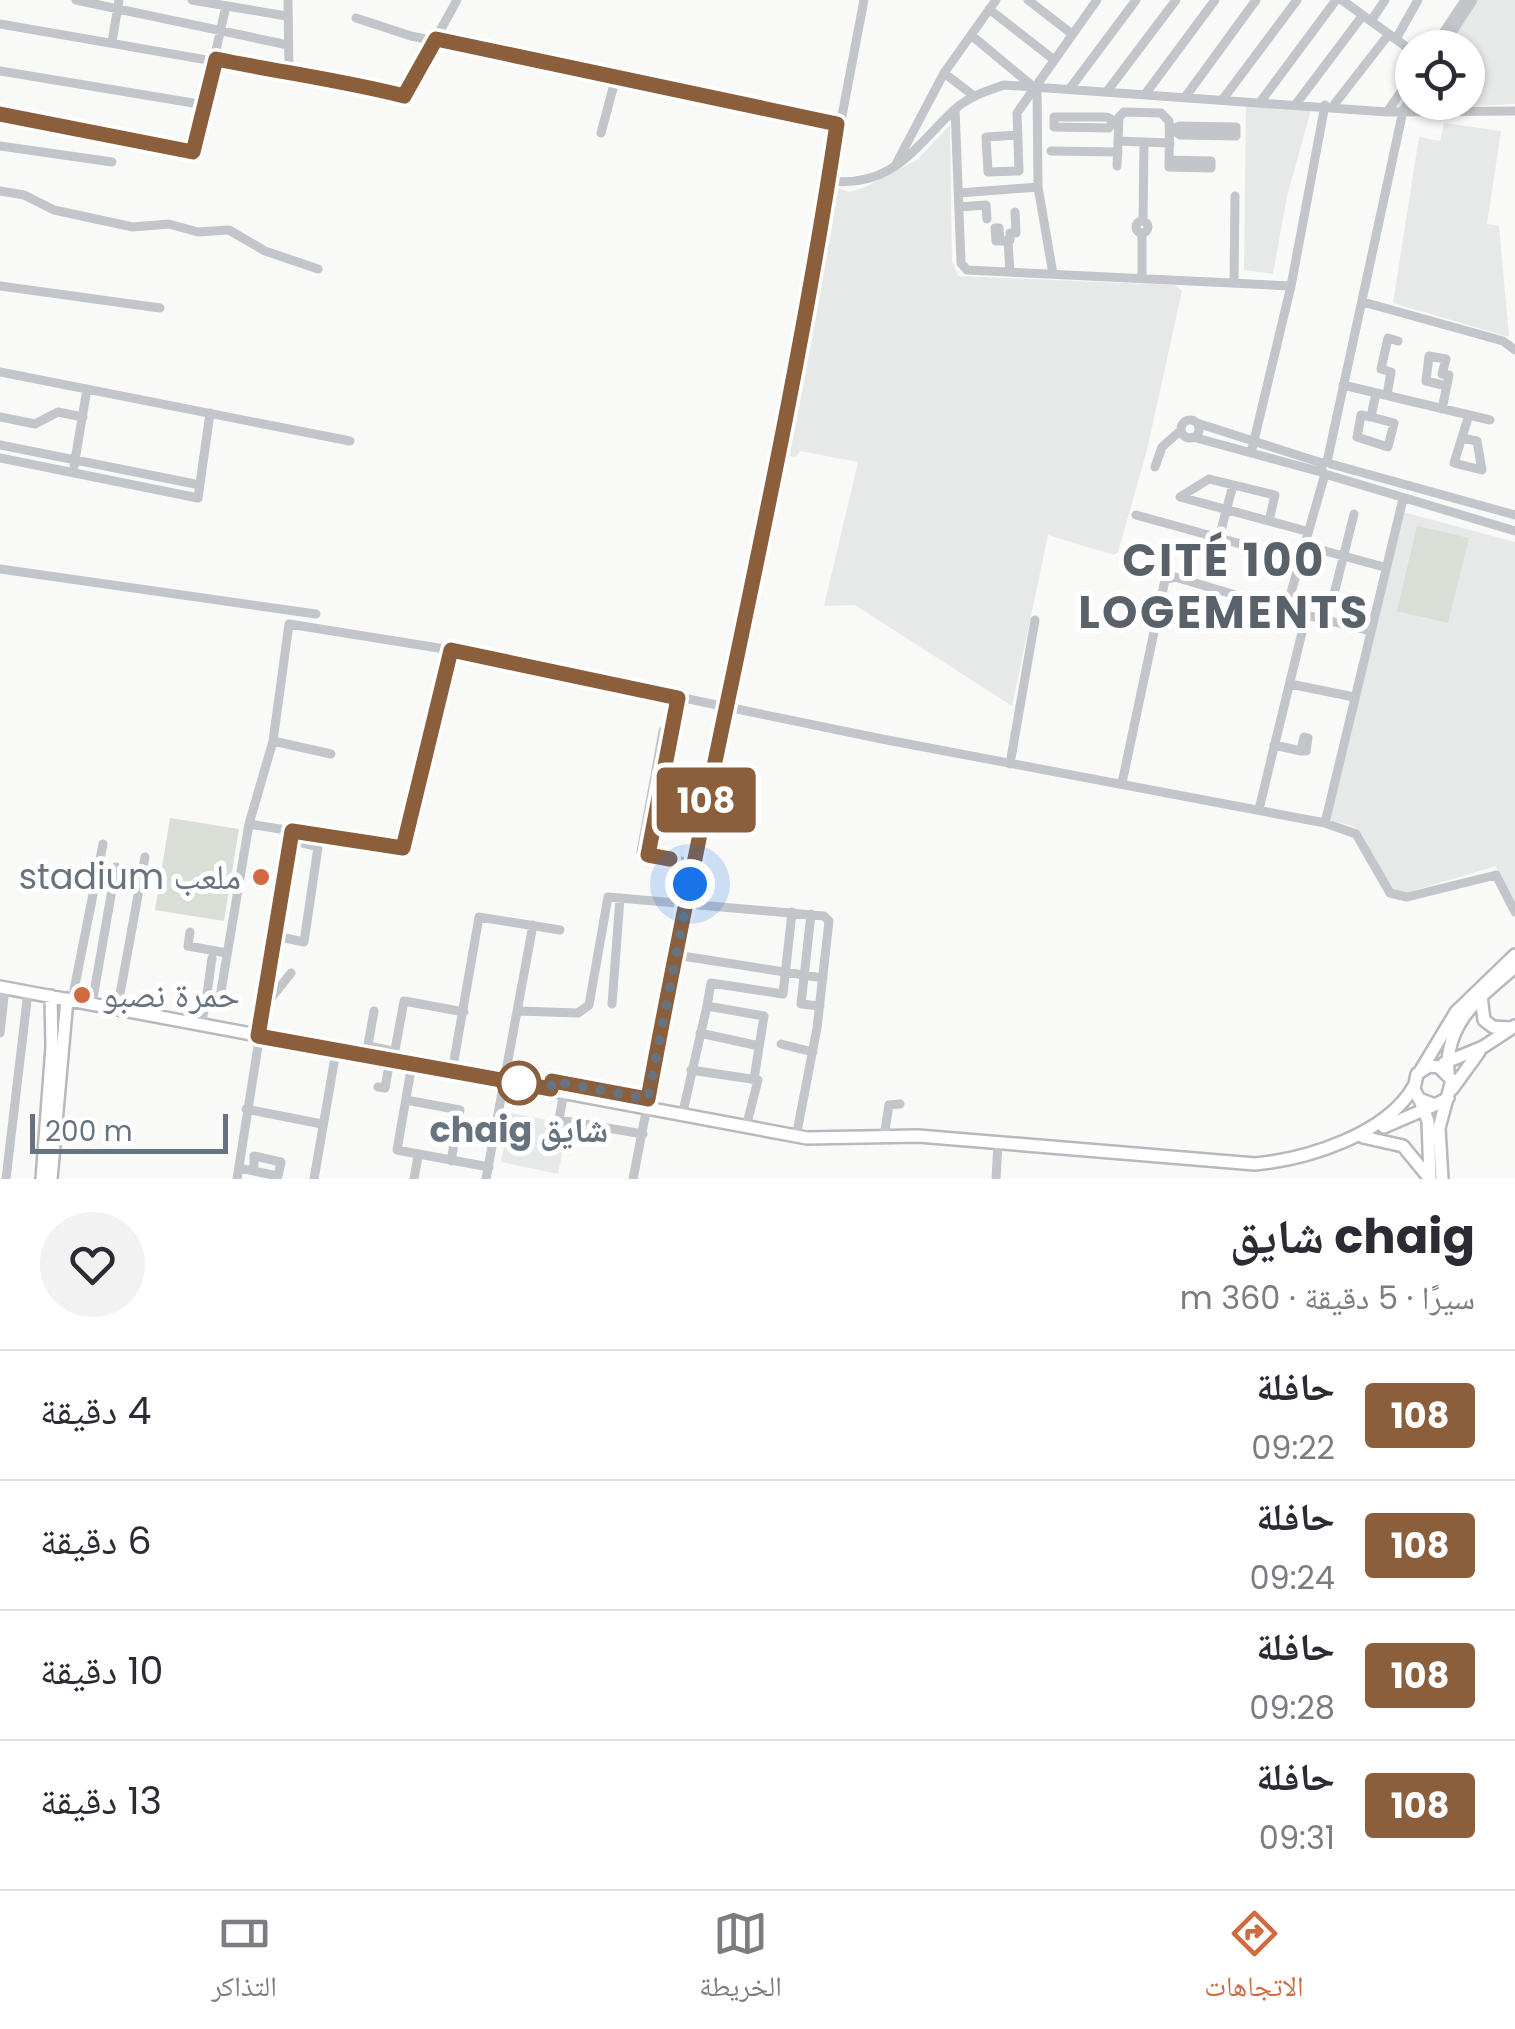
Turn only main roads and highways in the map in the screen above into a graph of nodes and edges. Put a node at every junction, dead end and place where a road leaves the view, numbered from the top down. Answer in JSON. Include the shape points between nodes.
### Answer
{"nodes":[{"id":1,"x":1515,"y":955,"type":"edge"},
{"id":2,"x":1515,"y":966,"type":"edge"},
{"id":3,"x":3,"y":987,"type":"edge"},
{"id":4,"x":51,"y":996,"type":"junction"},
{"id":5,"x":1481,"y":996,"type":"junction"},
{"id":6,"x":70,"y":1000,"type":"junction"},
{"id":7,"x":1513,"y":1028,"type":"edge"},
{"id":8,"x":1484,"y":1047,"type":"junction"},
{"id":9,"x":1427,"y":1068,"type":"junction"},
{"id":10,"x":1448,"y":1068,"type":"junction"},
{"id":11,"x":1414,"y":1086,"type":"junction"},
{"id":12,"x":1450,"y":1093,"type":"junction"},
{"id":13,"x":1426,"y":1104,"type":"junction"},
{"id":14,"x":1363,"y":1136,"type":"junction"},
{"id":15,"x":998,"y":1146,"type":"junction"},
{"id":16,"x":42,"y":1179,"type":"edge"},
{"id":17,"x":51,"y":1179,"type":"edge"},
{"id":18,"x":1430,"y":1179,"type":"edge"},
{"id":19,"x":1442,"y":1179,"type":"edge"}],
"edges":[{"from":1,"to":9,"type":"main road","via":[[1456,1012]]},
{"from":2,"to":5,"type":"main road"},
{"from":3,"to":4,"type":"main road"},
{"from":4,"to":6,"type":"main road"},
{"from":4,"to":16,"type":"main road"},
{"from":5,"to":7,"type":"main road","via":[[1484,1020]]},
{"from":5,"to":10,"type":"main road","via":[[1455,1026]]},
{"from":6,"to":15,"type":"main road","via":[[796,1136]]},
{"from":6,"to":17,"type":"main road"},
{"from":7,"to":8,"type":"main road"},
{"from":8,"to":10,"type":"main road"},
{"from":8,"to":12,"type":"main road"},
{"from":9,"to":10,"type":"main road"},
{"from":9,"to":11,"type":"main road"},
{"from":10,"to":12,"type":"main road"},
{"from":11,"to":13,"type":"main road"},
{"from":11,"to":15,"type":"main road","via":[[1393,1112],[1369,1127],[1272,1162]]},
{"from":12,"to":13,"type":"main road"},
{"from":12,"to":19,"type":"main road","via":[[1439,1128]]},
{"from":13,"to":14,"type":"main road"},
{"from":13,"to":18,"type":"main road"},
{"from":14,"to":15,"type":"main road","via":[[1308,1158],[1250,1170]]},
{"from":14,"to":18,"type":"main road","via":[[1404,1146]]}]}
